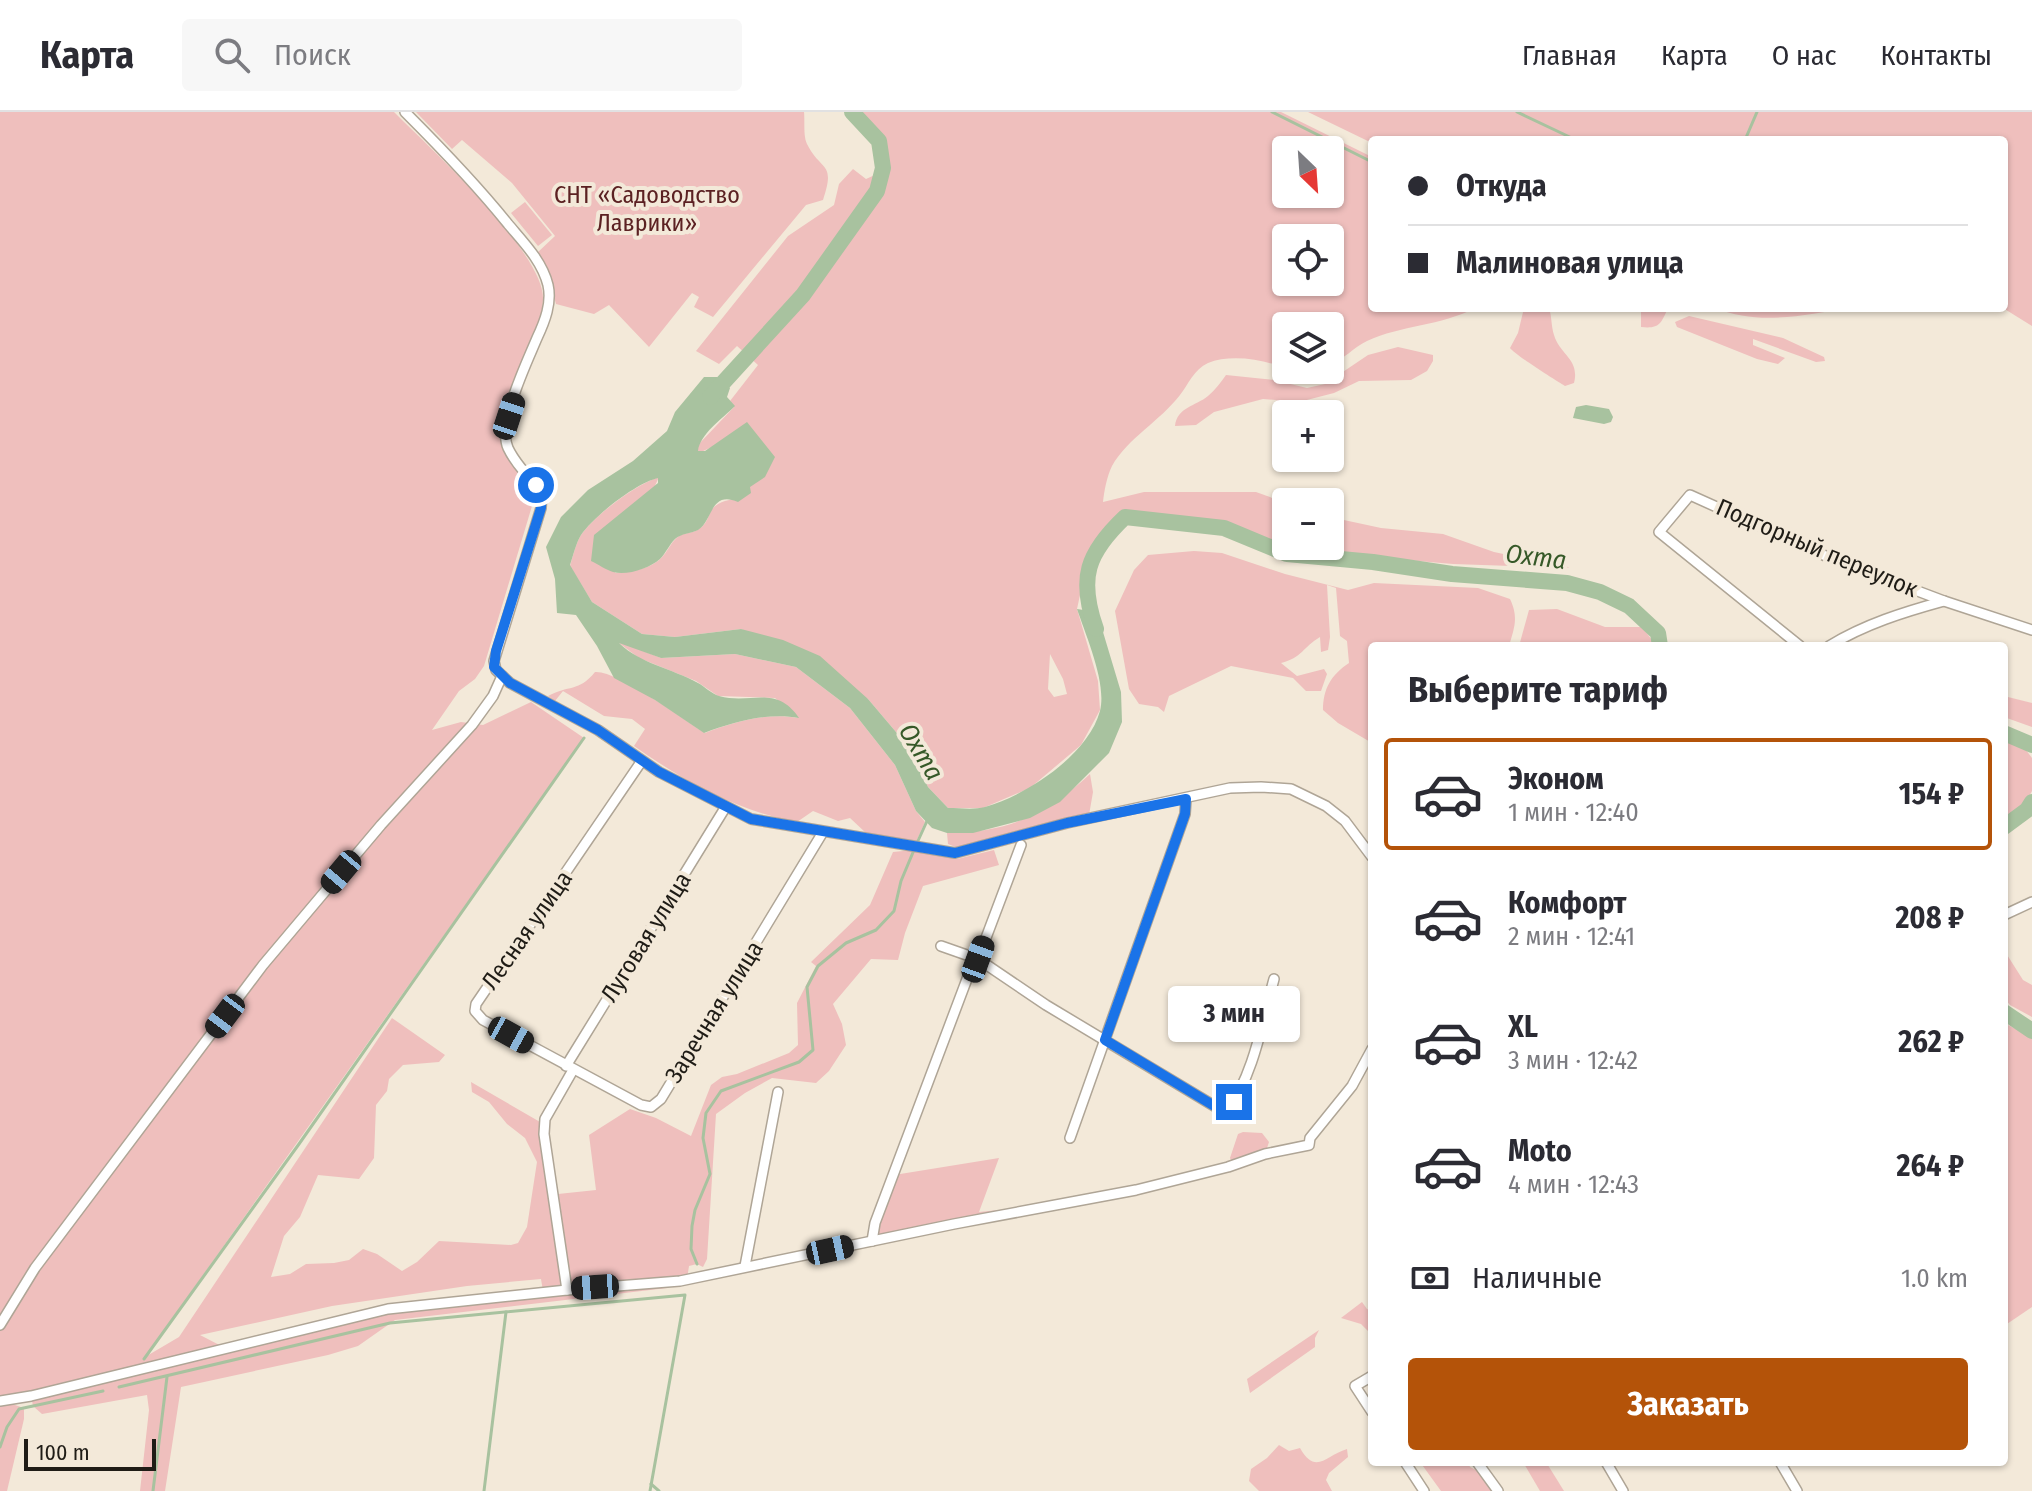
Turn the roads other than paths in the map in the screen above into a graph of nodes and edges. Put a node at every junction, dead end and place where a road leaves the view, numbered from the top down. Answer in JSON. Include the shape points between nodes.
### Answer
{"nodes":[{"id":1,"x":405,"y":112,"type":"edge"},
{"id":2,"x":1944,"y":601,"type":"junction"},
{"id":3,"x":2032,"y":630,"type":"edge"},
{"id":4,"x":1795,"y":642,"type":"edge"},
{"id":5,"x":1835,"y":642,"type":"edge"},
{"id":6,"x":502,"y":676,"type":"junction"},
{"id":7,"x":641,"y":762,"type":"junction"},
{"id":8,"x":1186,"y":799,"type":"junction"},
{"id":9,"x":725,"y":808,"type":"junction"},
{"id":10,"x":823,"y":832,"type":"junction"},
{"id":11,"x":1021,"y":845,"type":"dead end"},
{"id":12,"x":1368,"y":852,"type":"edge"},
{"id":13,"x":2032,"y":902,"type":"edge"},
{"id":14,"x":2008,"y":913,"type":"edge"},
{"id":15,"x":941,"y":946,"type":"dead end"},
{"id":16,"x":978,"y":959,"type":"junction"},
{"id":17,"x":1274,"y":979,"type":"dead end"},
{"id":18,"x":1105,"y":1040,"type":"junction"},
{"id":19,"x":1368,"y":1056,"type":"edge"},
{"id":20,"x":570,"y":1068,"type":"junction"},
{"id":21,"x":778,"y":1092,"type":"dead end"},
{"id":22,"x":1070,"y":1138,"type":"dead end"},
{"id":23,"x":872,"y":1241,"type":"junction"},
{"id":24,"x":745,"y":1266,"type":"junction"},
{"id":25,"x":567,"y":1290,"type":"junction"},
{"id":26,"x":0,"y":1325,"type":"edge"},
{"id":27,"x":1368,"y":1378,"type":"edge"},
{"id":28,"x":0,"y":1401,"type":"edge"},
{"id":29,"x":1368,"y":1406,"type":"edge"},
{"id":30,"x":1408,"y":1466,"type":"edge"},
{"id":31,"x":1480,"y":1466,"type":"edge"},
{"id":32,"x":1608,"y":1466,"type":"edge"},
{"id":33,"x":1782,"y":1466,"type":"edge"},
{"id":34,"x":1424,"y":1491,"type":"edge"},
{"id":35,"x":1498,"y":1491,"type":"edge"},
{"id":36,"x":1623,"y":1491,"type":"edge"},
{"id":37,"x":1797,"y":1491,"type":"edge"}],
"edges":[{"from":1,"to":6,"type":"street","via":[[495,208],[540,264],[548,285],[545,321],[505,433],[508,447],[542,491],[494,661]]},
{"from":2,"to":3,"type":"street"},
{"from":2,"to":4,"type":"street","name":"Подгорный переулок","via":[[1830,558],[1690,495],[1659,532]]},
{"from":2,"to":5,"type":"street","via":[[1856,629]]},
{"from":6,"to":7,"type":"street","via":[[598,730]]},
{"from":6,"to":26,"type":"street","via":[[472,725],[263,965],[35,1268]]},
{"from":7,"to":9,"type":"street"},
{"from":7,"to":20,"type":"street","name":"Лесная улица","via":[[475,1007],[483,1020]]},
{"from":8,"to":10,"type":"street","via":[[955,853]]},
{"from":8,"to":12,"type":"street","via":[[1230,788],[1291,789],[1345,821]]},
{"from":8,"to":18,"type":"street"},
{"from":9,"to":10,"type":"street","via":[[751,819]]},
{"from":9,"to":20,"type":"street","name":"Луговая улица"},
{"from":10,"to":20,"type":"street","name":"Заречная улица","via":[[656,1104],[641,1105]]},
{"from":11,"to":16,"type":"street"},
{"from":13,"to":14,"type":"street"},
{"from":15,"to":16,"type":"street"},
{"from":16,"to":18,"type":"street"},
{"from":16,"to":23,"type":"street","via":[[933,1062]]},
{"from":17,"to":18,"type":"street","via":[[1252,1059],[1226,1113]]},
{"from":18,"to":22,"type":"street"},
{"from":19,"to":23,"type":"street","via":[[1309,1145],[1136,1190]]},
{"from":20,"to":25,"type":"street","name":"Луговая улица","via":[[545,1119],[544,1134]]},
{"from":21,"to":24,"type":"street"},
{"from":23,"to":24,"type":"street"},
{"from":24,"to":25,"type":"street","via":[[680,1281]]},
{"from":25,"to":28,"type":"street","via":[[388,1309]]},
{"from":27,"to":29,"type":"street","via":[[1355,1386]]},
{"from":30,"to":34,"type":"street"},
{"from":31,"to":35,"type":"street"},
{"from":32,"to":36,"type":"street"},
{"from":33,"to":37,"type":"street"}]}
